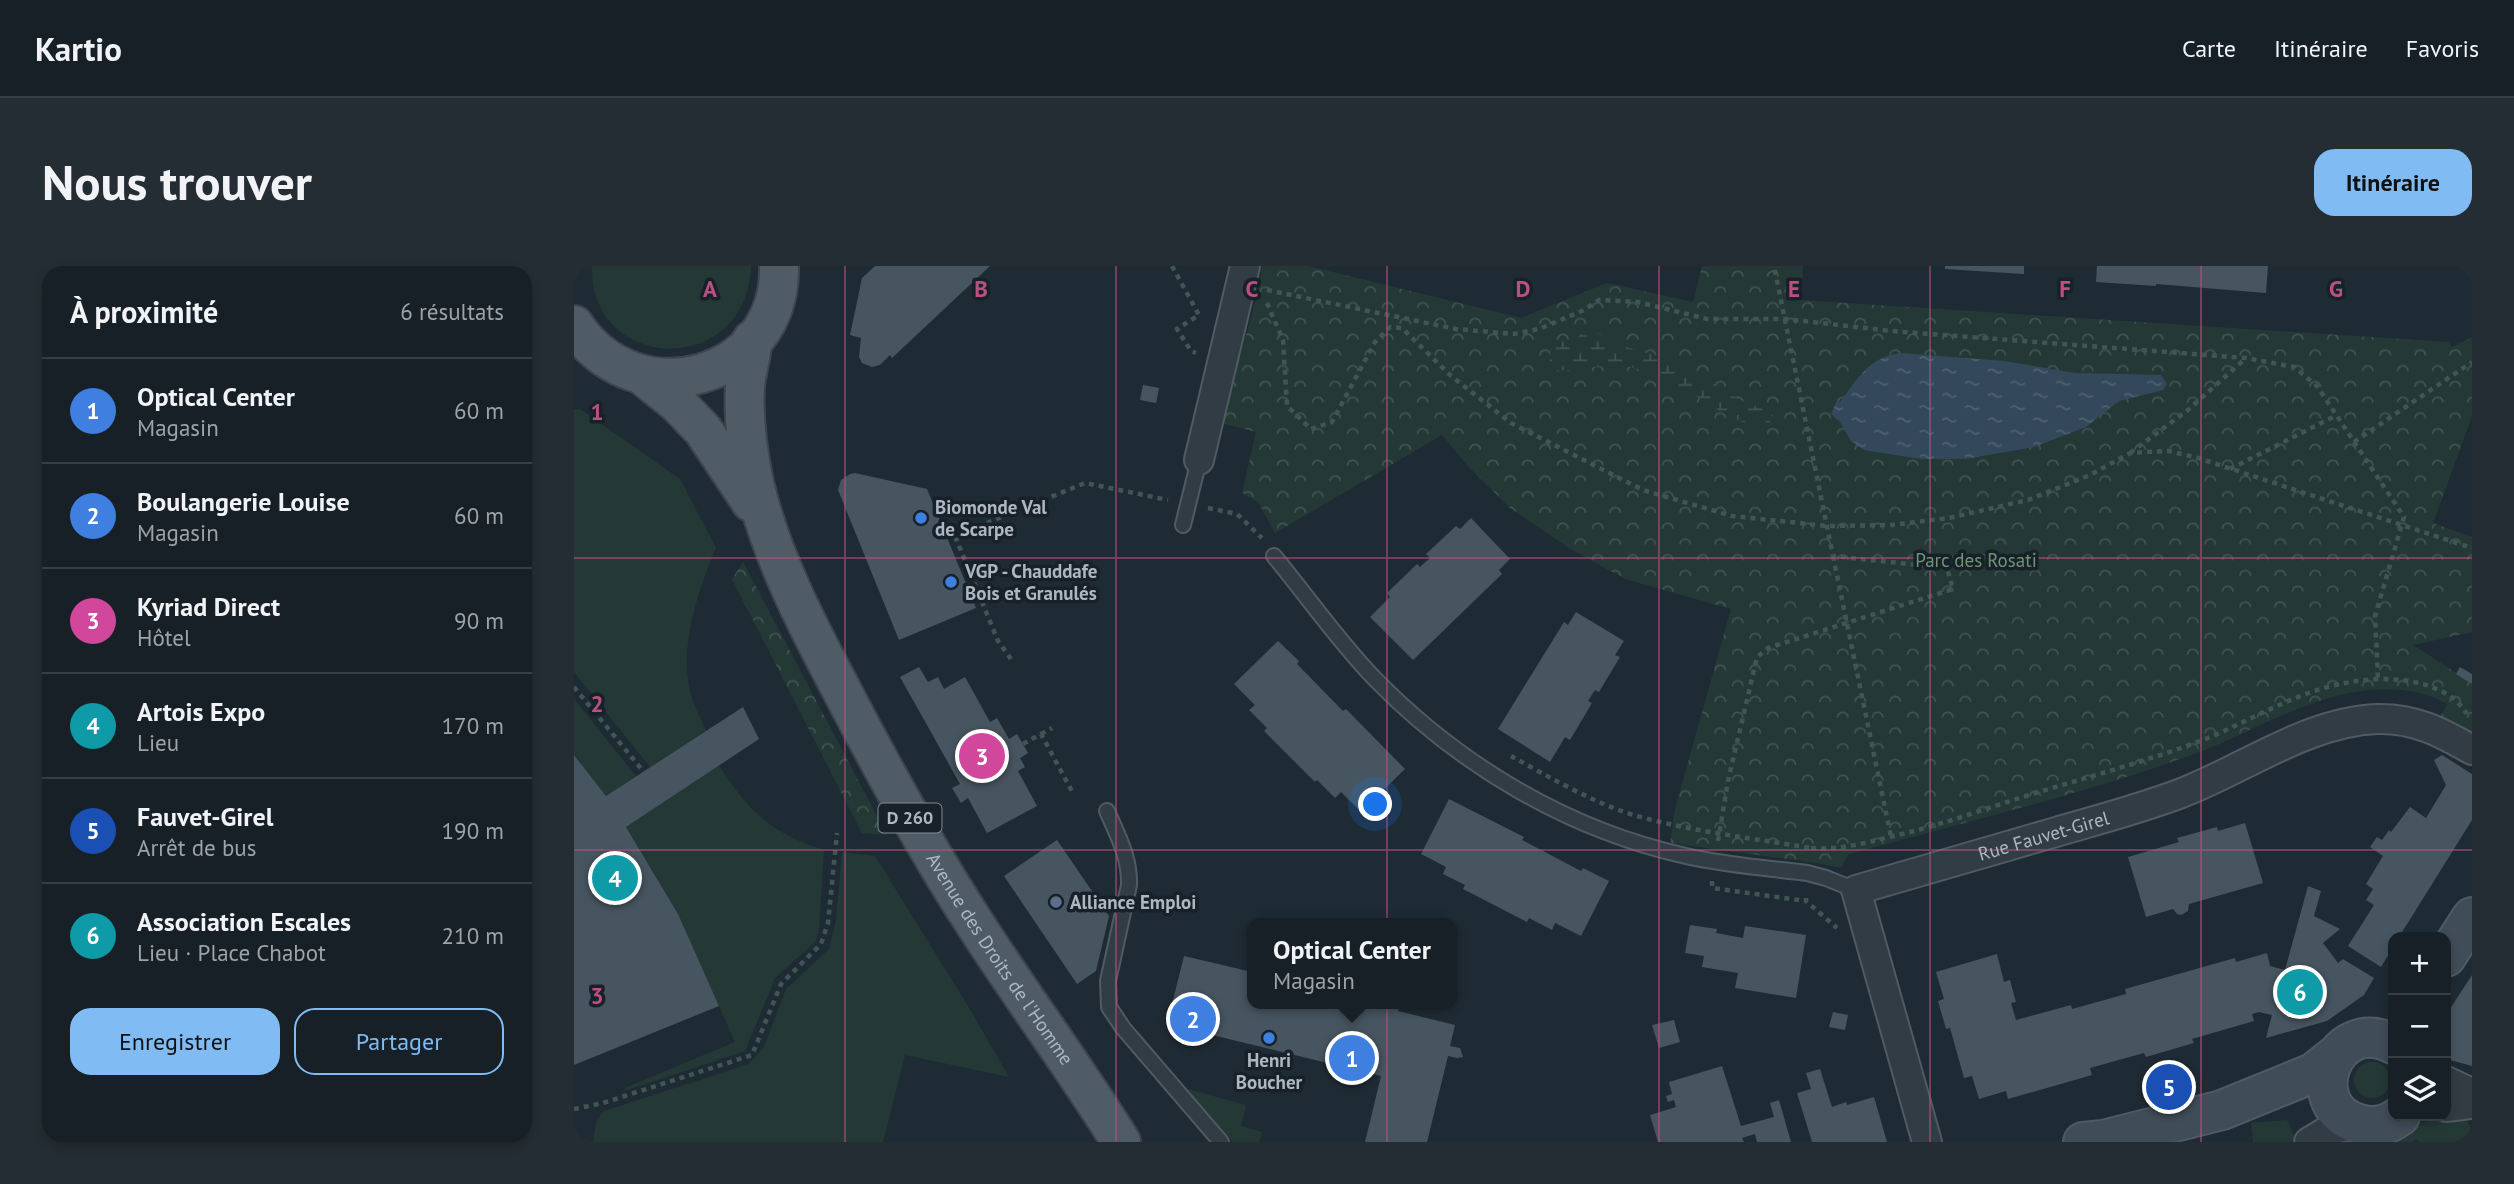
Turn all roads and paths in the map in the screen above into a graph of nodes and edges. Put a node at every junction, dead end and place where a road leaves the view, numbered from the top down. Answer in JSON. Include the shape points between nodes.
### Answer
{"nodes":[{"id":1,"x":779,"y":266,"type":"edge"},
{"id":2,"x":796,"y":266,"type":"edge"},
{"id":3,"x":1172,"y":266,"type":"edge"},
{"id":4,"x":1245,"y":266,"type":"edge"},
{"id":5,"x":1774,"y":266,"type":"edge"},
{"id":6,"x":772,"y":306,"type":"junction"},
{"id":7,"x":1396,"y":316,"type":"junction"},
{"id":8,"x":1786,"y":319,"type":"junction"},
{"id":9,"x":574,"y":325,"type":"edge"},
{"id":10,"x":1398,"y":328,"type":"junction"},
{"id":11,"x":752,"y":340,"type":"junction"},
{"id":12,"x":1186,"y":344,"type":"dead end"},
{"id":13,"x":587,"y":356,"type":"edge"},
{"id":14,"x":2246,"y":358,"type":"junction"},
{"id":15,"x":2472,"y":362,"type":"edge"},
{"id":16,"x":642,"y":375,"type":"junction"},
{"id":17,"x":2337,"y":415,"type":"junction"},
{"id":18,"x":2354,"y":442,"type":"junction"},
{"id":19,"x":2130,"y":453,"type":"junction"},
{"id":20,"x":1199,"y":460,"type":"joint"},
{"id":21,"x":2230,"y":470,"type":"junction"},
{"id":22,"x":1188,"y":504,"type":"junction"},
{"id":23,"x":765,"y":521,"type":"junction"},
{"id":24,"x":2402,"y":524,"type":"junction"},
{"id":25,"x":1183,"y":525,"type":"dead end"},
{"id":26,"x":1828,"y":526,"type":"junction"},
{"id":27,"x":2472,"y":548,"type":"edge"},
{"id":28,"x":1274,"y":556,"type":"joint"},
{"id":29,"x":1833,"y":556,"type":"junction"},
{"id":30,"x":1847,"y":621,"type":"junction"},
{"id":31,"x":1011,"y":659,"type":"dead end"},
{"id":32,"x":2378,"y":679,"type":"junction"},
{"id":33,"x":574,"y":687,"type":"edge"},
{"id":34,"x":2472,"y":722,"type":"edge"},
{"id":35,"x":1052,"y":728,"type":"dead end"},
{"id":36,"x":1041,"y":734,"type":"junction"},
{"id":37,"x":1023,"y":744,"type":"dead end"},
{"id":38,"x":2472,"y":750,"type":"edge"},
{"id":39,"x":1504,"y":753,"type":"dead end"},
{"id":40,"x":643,"y":771,"type":"dead end"},
{"id":41,"x":1074,"y":795,"type":"dead end"},
{"id":42,"x":1107,"y":811,"type":"dead end"},
{"id":43,"x":837,"y":833,"type":"dead end"},
{"id":44,"x":1719,"y":835,"type":"junction"},
{"id":45,"x":1891,"y":837,"type":"junction"},
{"id":46,"x":1811,"y":848,"type":"junction"},
{"id":47,"x":1715,"y":861,"type":"junction"},
{"id":48,"x":1807,"y":873,"type":"junction"},
{"id":49,"x":1856,"y":890,"type":"junction"},
{"id":50,"x":2472,"y":917,"type":"edge"},
{"id":51,"x":2451,"y":949,"type":"edge"},
{"id":52,"x":2372,"y":1040,"type":"edge"},
{"id":53,"x":2451,"y":1083,"type":"edge"},
{"id":54,"x":2472,"y":1093,"type":"edge"},
{"id":55,"x":1091,"y":1094,"type":"junction"},
{"id":56,"x":2472,"y":1104,"type":"edge"},
{"id":57,"x":2451,"y":1106,"type":"edge"},
{"id":58,"x":574,"y":1109,"type":"edge"},
{"id":59,"x":2222,"y":1110,"type":"junction"},
{"id":60,"x":2352,"y":1121,"type":"junction"},
{"id":61,"x":2391,"y":1121,"type":"edge"},
{"id":62,"x":2095,"y":1141,"type":"edge"},
{"id":63,"x":1121,"y":1142,"type":"edge"},
{"id":64,"x":1137,"y":1142,"type":"edge"},
{"id":65,"x":1221,"y":1142,"type":"edge"},
{"id":66,"x":1927,"y":1142,"type":"edge"},
{"id":67,"x":2309,"y":1142,"type":"edge"}],
"edges":[{"from":1,"to":6,"type":"main road"},
{"from":2,"to":6,"type":"street"},
{"from":3,"to":12,"type":"path","via":[[1199,315],[1177,329]]},
{"from":4,"to":20,"type":"street"},
{"from":5,"to":8,"type":"path"},
{"from":6,"to":11,"type":"main road"},
{"from":7,"to":8,"type":"path","via":[[1456,329],[1513,334],[1539,329],[1599,300],[1638,302],[1707,319]]},
{"from":7,"to":10,"type":"path"},
{"from":7,"to":10,"type":"path","via":[[1259,289],[1283,340],[1287,406],[1311,429],[1332,422],[1375,342],[1385,330]]},
{"from":8,"to":14,"type":"path"},
{"from":8,"to":26,"type":"path"},
{"from":9,"to":13,"type":"main road","via":[[586,342]]},
{"from":10,"to":26,"type":"path","via":[[1511,423],[1643,490],[1732,516]]},
{"from":11,"to":16,"type":"main road","via":[[732,359],[706,372],[679,378]]},
{"from":11,"to":23,"type":"main road","number":"D 260","via":[[745,385],[746,427]]},
{"from":13,"to":16,"type":"main road"},
{"from":14,"to":17,"type":"path","via":[[2294,367],[2317,386]]},
{"from":14,"to":19,"type":"path"},
{"from":15,"to":18,"type":"path"},
{"from":16,"to":23,"type":"main road","number":"D 260","via":[[703,430]]},
{"from":17,"to":18,"type":"path"},
{"from":17,"to":21,"type":"path"},
{"from":18,"to":24,"type":"path","via":[[2404,517]]},
{"from":19,"to":21,"type":"path","via":[[2168,451]]},
{"from":19,"to":26,"type":"path","via":[[2028,500],[1949,518]]},
{"from":20,"to":22,"type":"lane"},
{"from":21,"to":24,"type":"path"},
{"from":22,"to":25,"type":"lane"},
{"from":22,"to":28,"type":"path","via":[[1237,514]]},
{"from":22,"to":31,"type":"path","via":[[1085,483],[955,536],[998,641]]},
{"from":23,"to":55,"type":"main road","name":"Avenue des Droits de l'Homme","number":"D 260","via":[[812,634],[924,844]]},
{"from":24,"to":27,"type":"path"},
{"from":24,"to":32,"type":"path","via":[[2375,616]]},
{"from":26,"to":29,"type":"path"},
{"from":28,"to":47,"type":"lane","via":[[1377,681],[1434,734],[1480,768],[1545,805],[1620,838]]},
{"from":29,"to":30,"type":"path"},
{"from":29,"to":30,"type":"path","via":[[1947,569],[1953,589]]},
{"from":30,"to":44,"type":"path","via":[[1768,648],[1757,657]]},
{"from":30,"to":45,"type":"path"},
{"from":32,"to":34,"type":"path","via":[[2426,685],[2460,703]]},
{"from":32,"to":45,"type":"path","via":[[2323,688],[2171,752]]},
{"from":33,"to":40,"type":"path"},
{"from":35,"to":36,"type":"path"},
{"from":36,"to":37,"type":"path"},
{"from":36,"to":41,"type":"path"},
{"from":38,"to":49,"type":"street","name":"Rue Fauvet-Girel","via":[[2415,723],[2375,719],[2349,724],[2298,739],[2168,798]]},
{"from":39,"to":44,"type":"path","via":[[1634,815]]},
{"from":42,"to":65,"type":"lane","via":[[1129,871],[1108,981],[1109,1007]]},
{"from":43,"to":58,"type":"path","via":[[828,923],[821,944],[781,984],[752,1055]]},
{"from":44,"to":46,"type":"path"},
{"from":44,"to":47,"type":"path"},
{"from":45,"to":46,"type":"path","via":[[1832,850]]},
{"from":46,"to":48,"type":"path"},
{"from":47,"to":48,"type":"lane"},
{"from":48,"to":49,"type":"lane"},
{"from":49,"to":66,"type":"street"},
{"from":50,"to":51,"type":"street"},
{"from":52,"to":59,"type":"street","via":[[2313,1073]]},
{"from":52,"to":60,"type":"street","via":[[2328,1073],[2333,1105]]},
{"from":53,"to":54,"type":"street"},
{"from":55,"to":63,"type":"main road","name":"Avenue des Droits de l'Homme","number":"D 260"},
{"from":55,"to":64,"type":"main road","name":"Avenue des Droits de l'Homme","number":"D 260"},
{"from":56,"to":57,"type":"street"},
{"from":59,"to":60,"type":"street","via":[[2305,1109]]},
{"from":59,"to":62,"type":"street"},
{"from":60,"to":61,"type":"street","via":[[2371,1126]]},
{"from":60,"to":67,"type":"street"}]}
